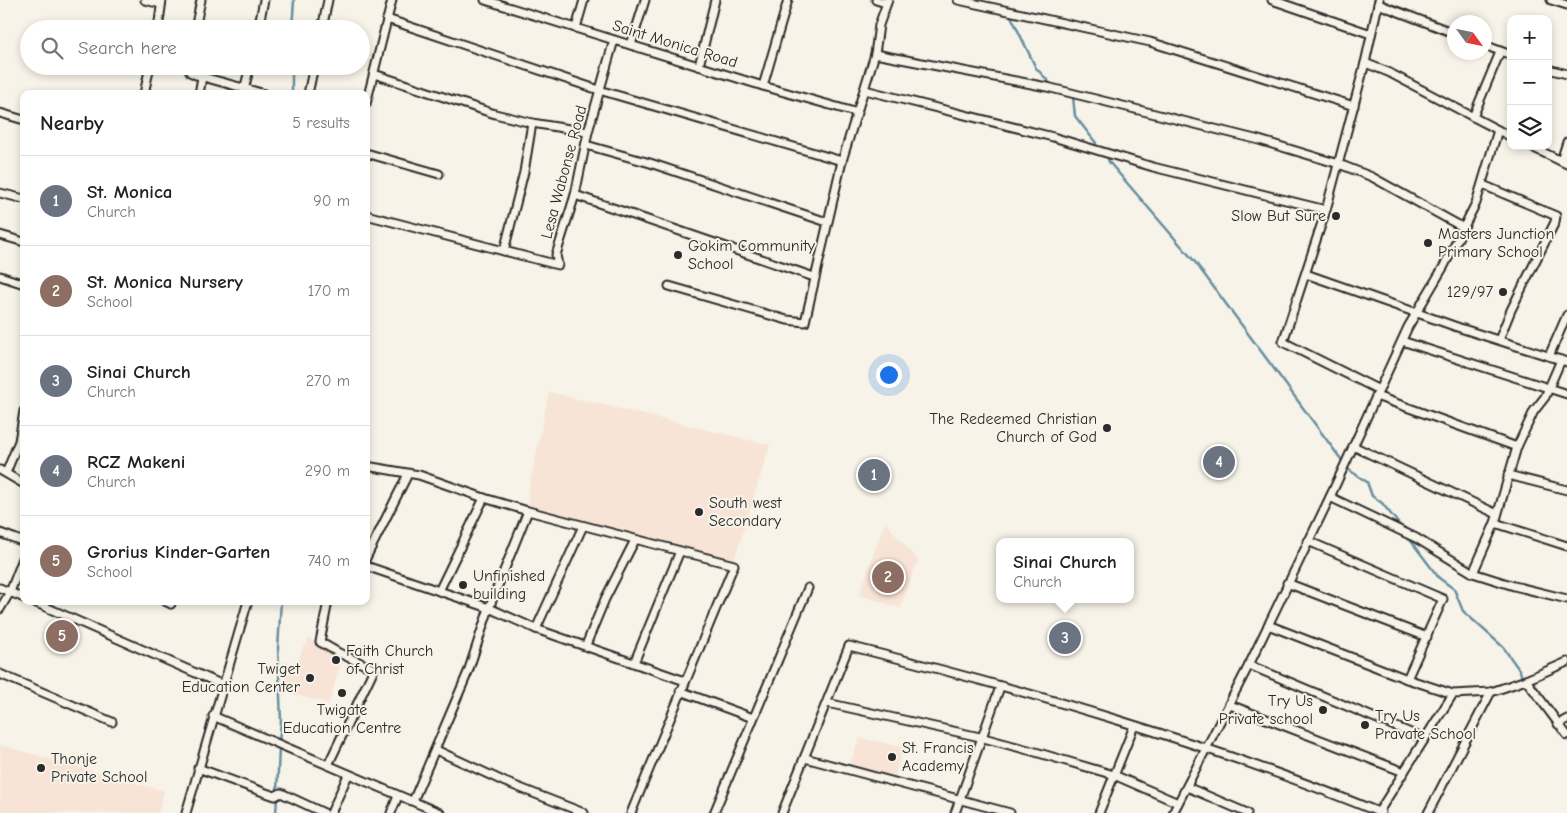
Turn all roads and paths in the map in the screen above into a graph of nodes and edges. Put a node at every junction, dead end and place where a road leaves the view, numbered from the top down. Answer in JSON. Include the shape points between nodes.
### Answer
{"nodes":[{"id":1,"x":144,"y":0,"type":"edge"},
{"id":2,"x":201,"y":0,"type":"edge"},
{"id":3,"x":264,"y":0,"type":"edge"},
{"id":4,"x":328,"y":0,"type":"edge"},
{"id":5,"x":392,"y":0,"type":"edge"},
{"id":6,"x":485,"y":0,"type":"edge"},
{"id":7,"x":516,"y":0,"type":"edge"},
{"id":8,"x":584,"y":0,"type":"edge"},
{"id":9,"x":645,"y":0,"type":"edge"},
{"id":10,"x":716,"y":0,"type":"edge"},
{"id":11,"x":788,"y":0,"type":"edge"},
{"id":12,"x":876,"y":0,"type":"edge"},
{"id":13,"x":958,"y":0,"type":"edge"},
{"id":14,"x":1272,"y":0,"type":"edge"},
{"id":15,"x":1551,"y":0,"type":"edge"},
{"id":16,"x":161,"y":2,"type":"edge"},
{"id":17,"x":887,"y":2,"type":"edge"},
{"id":18,"x":1379,"y":2,"type":"edge"},
{"id":19,"x":1567,"y":5,"type":"edge"},
{"id":20,"x":513,"y":9,"type":"junction"},
{"id":21,"x":387,"y":19,"type":"junction"},
{"id":22,"x":159,"y":20,"type":"edge"},
{"id":23,"x":197,"y":20,"type":"edge"},
{"id":24,"x":260,"y":20,"type":"edge"},
{"id":25,"x":324,"y":20,"type":"edge"},
{"id":26,"x":576,"y":28,"type":"junction"},
{"id":27,"x":1447,"y":30,"type":"edge"},
{"id":28,"x":1371,"y":34,"type":"junction"},
{"id":29,"x":614,"y":40,"type":"junction"},
{"id":30,"x":631,"y":45,"type":"junction"},
{"id":31,"x":1492,"y":48,"type":"edge"},
{"id":32,"x":1500,"y":52,"type":"junction"},
{"id":33,"x":876,"y":54,"type":"junction"},
{"id":34,"x":1507,"y":55,"type":"edge"},
{"id":35,"x":1365,"y":63,"type":"junction"},
{"id":36,"x":699,"y":66,"type":"junction"},
{"id":37,"x":1552,"y":70,"type":"edge"},
{"id":38,"x":374,"y":74,"type":"junction"},
{"id":39,"x":1567,"y":74,"type":"edge"},
{"id":40,"x":148,"y":75,"type":"edge"},
{"id":41,"x":197,"y":75,"type":"edge"},
{"id":42,"x":248,"y":75,"type":"edge"},
{"id":43,"x":312,"y":75,"type":"edge"},
{"id":44,"x":202,"y":77,"type":"junction"},
{"id":45,"x":763,"y":86,"type":"junction"},
{"id":46,"x":145,"y":90,"type":"edge"},
{"id":47,"x":200,"y":90,"type":"edge"},
{"id":48,"x":241,"y":90,"type":"edge"},
{"id":49,"x":244,"y":90,"type":"edge"},
{"id":50,"x":309,"y":90,"type":"edge"},
{"id":51,"x":370,"y":90,"type":"edge"},
{"id":52,"x":599,"y":90,"type":"junction"},
{"id":53,"x":865,"y":90,"type":"junction"},
{"id":54,"x":1354,"y":106,"type":"junction"},
{"id":55,"x":0,"y":113,"type":"edge"},
{"id":56,"x":858,"y":113,"type":"junction"},
{"id":57,"x":1473,"y":116,"type":"junction"},
{"id":58,"x":20,"y":119,"type":"edge"},
{"id":59,"x":532,"y":122,"type":"junction"},
{"id":60,"x":1498,"y":130,"type":"junction"},
{"id":61,"x":588,"y":132,"type":"junction"},
{"id":62,"x":1507,"y":135,"type":"edge"},
{"id":63,"x":1567,"y":142,"type":"edge"},
{"id":64,"x":586,"y":145,"type":"junction"},
{"id":65,"x":1538,"y":150,"type":"edge"},
{"id":66,"x":370,"y":154,"type":"edge"},
{"id":67,"x":842,"y":161,"type":"junction"},
{"id":68,"x":1564,"y":163,"type":"edge"},
{"id":69,"x":1339,"y":164,"type":"junction"},
{"id":70,"x":439,"y":174,"type":"dead end"},
{"id":71,"x":1483,"y":185,"type":"junction"},
{"id":72,"x":0,"y":193,"type":"edge"},
{"id":73,"x":575,"y":194,"type":"junction"},
{"id":74,"x":20,"y":199,"type":"edge"},
{"id":75,"x":1326,"y":210,"type":"junction"},
{"id":76,"x":370,"y":216,"type":"edge"},
{"id":77,"x":827,"y":222,"type":"junction"},
{"id":78,"x":1464,"y":228,"type":"junction"},
{"id":79,"x":0,"y":235,"type":"edge"},
{"id":80,"x":20,"y":241,"type":"edge"},
{"id":81,"x":504,"y":251,"type":"junction"},
{"id":82,"x":1306,"y":274,"type":"junction"},
{"id":83,"x":0,"y":276,"type":"edge"},
{"id":84,"x":814,"y":277,"type":"junction"},
{"id":85,"x":20,"y":283,"type":"edge"},
{"id":86,"x":669,"y":286,"type":"dead end"},
{"id":87,"x":1415,"y":312,"type":"junction"},
{"id":88,"x":1567,"y":315,"type":"edge"},
{"id":89,"x":1499,"y":340,"type":"junction"},
{"id":90,"x":1402,"y":341,"type":"junction"},
{"id":91,"x":1549,"y":356,"type":"junction"},
{"id":92,"x":1564,"y":361,"type":"edge"},
{"id":93,"x":1549,"y":388,"type":"junction"},
{"id":94,"x":1377,"y":393,"type":"junction"},
{"id":95,"x":1567,"y":394,"type":"edge"},
{"id":96,"x":20,"y":439,"type":"edge"},
{"id":97,"x":1353,"y":446,"type":"junction"},
{"id":98,"x":1517,"y":447,"type":"junction"},
{"id":99,"x":370,"y":467,"type":"edge"},
{"id":100,"x":3,"y":471,"type":"edge"},
{"id":101,"x":408,"y":474,"type":"junction"},
{"id":102,"x":1508,"y":475,"type":"junction"},
{"id":103,"x":20,"y":482,"type":"edge"},
{"id":104,"x":1567,"y":490,"type":"edge"},
{"id":105,"x":1330,"y":497,"type":"junction"},
{"id":106,"x":484,"y":498,"type":"junction"},
{"id":107,"x":528,"y":511,"type":"junction"},
{"id":108,"x":1497,"y":514,"type":"junction"},
{"id":109,"x":1495,"y":523,"type":"junction"},
{"id":110,"x":583,"y":526,"type":"junction"},
{"id":111,"x":0,"y":534,"type":"edge"},
{"id":112,"x":635,"y":540,"type":"junction"},
{"id":113,"x":20,"y":541,"type":"edge"},
{"id":114,"x":1308,"y":542,"type":"junction"},
{"id":115,"x":1567,"y":546,"type":"edge"},
{"id":116,"x":370,"y":550,"type":"edge"},
{"id":117,"x":680,"y":551,"type":"junction"},
{"id":118,"x":20,"y":566,"type":"edge"},
{"id":119,"x":370,"y":567,"type":"edge"},
{"id":120,"x":1473,"y":573,"type":"junction"},
{"id":121,"x":1287,"y":583,"type":"junction"},
{"id":122,"x":0,"y":588,"type":"edge"},
{"id":123,"x":808,"y":588,"type":"dead end"},
{"id":124,"x":439,"y":591,"type":"junction"},
{"id":125,"x":10,"y":592,"type":"junction"},
{"id":126,"x":20,"y":596,"type":"edge"},
{"id":127,"x":1567,"y":599,"type":"edge"},
{"id":128,"x":41,"y":605,"type":"edge"},
{"id":129,"x":247,"y":605,"type":"edge"},
{"id":130,"x":327,"y":605,"type":"edge"},
{"id":131,"x":489,"y":608,"type":"junction"},
{"id":132,"x":0,"y":609,"type":"edge"},
{"id":133,"x":1268,"y":625,"type":"junction"},
{"id":134,"x":536,"y":629,"type":"junction"},
{"id":135,"x":1427,"y":636,"type":"junction"},
{"id":136,"x":586,"y":646,"type":"junction"},
{"id":137,"x":1567,"y":662,"type":"edge"},
{"id":138,"x":634,"y":663,"type":"junction"},
{"id":139,"x":1249,"y":665,"type":"junction"},
{"id":140,"x":0,"y":674,"type":"edge"},
{"id":141,"x":1407,"y":679,"type":"junction"},
{"id":142,"x":1526,"y":680,"type":"junction"},
{"id":143,"x":684,"y":681,"type":"junction"},
{"id":144,"x":223,"y":685,"type":"junction"},
{"id":145,"x":1000,"y":687,"type":"junction"},
{"id":146,"x":680,"y":691,"type":"junction"},
{"id":147,"x":1490,"y":692,"type":"junction"},
{"id":148,"x":1453,"y":694,"type":"junction"},
{"id":149,"x":827,"y":703,"type":"junction"},
{"id":150,"x":1230,"y":705,"type":"junction"},
{"id":151,"x":213,"y":716,"type":"junction"},
{"id":152,"x":753,"y":718,"type":"junction"},
{"id":153,"x":1567,"y":719,"type":"edge"},
{"id":154,"x":112,"y":722,"type":"dead end"},
{"id":155,"x":1558,"y":724,"type":"junction"},
{"id":156,"x":1134,"y":726,"type":"junction"},
{"id":157,"x":1567,"y":735,"type":"edge"},
{"id":158,"x":980,"y":736,"type":"junction"},
{"id":159,"x":1425,"y":739,"type":"junction"},
{"id":160,"x":1207,"y":749,"type":"junction"},
{"id":161,"x":436,"y":750,"type":"junction"},
{"id":162,"x":805,"y":758,"type":"junction"},
{"id":163,"x":328,"y":765,"type":"junction"},
{"id":164,"x":198,"y":768,"type":"junction"},
{"id":165,"x":1404,"y":772,"type":"junction"},
{"id":166,"x":348,"y":775,"type":"junction"},
{"id":167,"x":1114,"y":775,"type":"junction"},
{"id":168,"x":1187,"y":787,"type":"junction"},
{"id":169,"x":398,"y":796,"type":"junction"},
{"id":170,"x":959,"y":800,"type":"junction"},
{"id":171,"x":413,"y":801,"type":"junction"},
{"id":172,"x":1178,"y":803,"type":"junction"},
{"id":173,"x":785,"y":812,"type":"edge"},
{"id":174,"x":186,"y":813,"type":"edge"},
{"id":175,"x":324,"y":813,"type":"edge"},
{"id":176,"x":331,"y":813,"type":"edge"},
{"id":177,"x":391,"y":813,"type":"edge"},
{"id":178,"x":440,"y":813,"type":"edge"},
{"id":179,"x":584,"y":813,"type":"edge"},
{"id":180,"x":631,"y":813,"type":"edge"},
{"id":181,"x":714,"y":813,"type":"edge"},
{"id":182,"x":955,"y":813,"type":"edge"},
{"id":183,"x":1010,"y":813,"type":"edge"},
{"id":184,"x":1099,"y":813,"type":"edge"},
{"id":185,"x":1173,"y":813,"type":"edge"},
{"id":186,"x":1247,"y":813,"type":"edge"},
{"id":187,"x":1379,"y":813,"type":"edge"},
{"id":188,"x":1428,"y":813,"type":"edge"}],
"edges":[{"from":1,"to":16,"type":"street"},
{"from":2,"to":23,"type":"street"},
{"from":3,"to":24,"type":"street"},
{"from":4,"to":25,"type":"street"},
{"from":5,"to":21,"type":"street"},
{"from":6,"to":20,"type":"street","name":"Saint Monica Road"},
{"from":7,"to":20,"type":"street"},
{"from":8,"to":26,"type":"street"},
{"from":9,"to":30,"type":"street"},
{"from":10,"to":36,"type":"street"},
{"from":11,"to":45,"type":"street"},
{"from":12,"to":17,"type":"street"},
{"from":13,"to":54,"type":"street","via":[[1150,42]]},
{"from":14,"to":28,"type":"street"},
{"from":15,"to":19,"type":"street"},
{"from":16,"to":22,"type":"street"},
{"from":17,"to":33,"type":"street","via":[[879,25]]},
{"from":18,"to":27,"type":"street"},
{"from":18,"to":28,"type":"street"},
{"from":20,"to":26,"type":"street","name":"Saint Monica Road"},
{"from":21,"to":38,"type":"street"},
{"from":21,"to":52,"type":"street"},
{"from":26,"to":29,"type":"street","name":"Saint Monica Road"},
{"from":28,"to":35,"type":"street"},
{"from":29,"to":30,"type":"street","name":"Saint Monica Road"},
{"from":29,"to":52,"type":"street","name":"Lesa Wabonse Road"},
{"from":30,"to":36,"type":"street","name":"Saint Monica Road"},
{"from":31,"to":32,"type":"street"},
{"from":32,"to":34,"type":"street"},
{"from":32,"to":57,"type":"street"},
{"from":33,"to":53,"type":"street"},
{"from":33,"to":69,"type":"street","via":[[1047,87],[1214,127]]},
{"from":35,"to":54,"type":"street"},
{"from":35,"to":57,"type":"street"},
{"from":36,"to":45,"type":"street","name":"Saint Monica Road"},
{"from":37,"to":39,"type":"street"},
{"from":38,"to":51,"type":"street"},
{"from":38,"to":59,"type":"street","via":[[495,114]]},
{"from":40,"to":46,"type":"street"},
{"from":41,"to":44,"type":"street"},
{"from":42,"to":49,"type":"street"},
{"from":43,"to":50,"type":"street"},
{"from":44,"to":47,"type":"street"},
{"from":44,"to":48,"type":"street"},
{"from":45,"to":56,"type":"street","name":"Saint Monica Road"},
{"from":52,"to":61,"type":"street","name":"Lesa Wabonse Road"},
{"from":52,"to":67,"type":"street"},
{"from":53,"to":56,"type":"street"},
{"from":53,"to":75,"type":"street"},
{"from":54,"to":69,"type":"street"},
{"from":55,"to":58,"type":"street"},
{"from":56,"to":67,"type":"street"},
{"from":57,"to":60,"type":"street"},
{"from":59,"to":61,"type":"street"},
{"from":59,"to":81,"type":"street","via":[[524,172]]},
{"from":60,"to":62,"type":"street"},
{"from":60,"to":71,"type":"street"},
{"from":61,"to":64,"type":"street","name":"Lesa Wabonse Road"},
{"from":63,"to":68,"type":"street"},
{"from":64,"to":73,"type":"street","name":"Lesa Wabonse Road"},
{"from":64,"to":77,"type":"street"},
{"from":65,"to":68,"type":"street"},
{"from":66,"to":70,"type":"street"},
{"from":67,"to":77,"type":"street"},
{"from":69,"to":75,"type":"street"},
{"from":69,"to":78,"type":"street","via":[[1372,177]]},
{"from":71,"to":78,"type":"street"},
{"from":71,"to":89,"type":"street","via":[[1556,216]]},
{"from":72,"to":74,"type":"street"},
{"from":73,"to":81,"type":"street","name":"Lesa Wabonse Road","via":[[556,255],[558,265]]},
{"from":73,"to":84,"type":"street"},
{"from":75,"to":82,"type":"street"},
{"from":76,"to":81,"type":"street","name":"Lesa Wabonse Road"},
{"from":77,"to":84,"type":"street"},
{"from":78,"to":87,"type":"street"},
{"from":79,"to":80,"type":"street"},
{"from":82,"to":87,"type":"street"},
{"from":82,"to":94,"type":"street","via":[[1283,342]]},
{"from":83,"to":85,"type":"street"},
{"from":84,"to":86,"type":"street","via":[[808,317],[799,323]]},
{"from":87,"to":89,"type":"street"},
{"from":87,"to":90,"type":"street"},
{"from":88,"to":91,"type":"street"},
{"from":89,"to":91,"type":"street"},
{"from":90,"to":93,"type":"street"},
{"from":90,"to":94,"type":"street"},
{"from":91,"to":92,"type":"street"},
{"from":92,"to":93,"type":"street"},
{"from":93,"to":95,"type":"street"},
{"from":93,"to":98,"type":"street"},
{"from":94,"to":97,"type":"street"},
{"from":94,"to":98,"type":"street"},
{"from":96,"to":100,"type":"street"},
{"from":97,"to":105,"type":"street"},
{"from":97,"to":108,"type":"street"},
{"from":98,"to":102,"type":"street"},
{"from":99,"to":101,"type":"street"},
{"from":100,"to":103,"type":"street"},
{"from":101,"to":106,"type":"street","via":[[433,479]]},
{"from":101,"to":116,"type":"street"},
{"from":102,"to":104,"type":"street"},
{"from":102,"to":108,"type":"street"},
{"from":105,"to":114,"type":"street"},
{"from":105,"to":120,"type":"street","via":[[1416,538]]},
{"from":106,"to":107,"type":"street"},
{"from":106,"to":124,"type":"street"},
{"from":107,"to":110,"type":"street"},
{"from":107,"to":131,"type":"street"},
{"from":108,"to":109,"type":"street"},
{"from":109,"to":115,"type":"street"},
{"from":109,"to":120,"type":"street"},
{"from":110,"to":112,"type":"street"},
{"from":110,"to":134,"type":"street"},
{"from":111,"to":113,"type":"street"},
{"from":112,"to":117,"type":"street"},
{"from":112,"to":136,"type":"street"},
{"from":114,"to":121,"type":"street"},
{"from":114,"to":135,"type":"street","via":[[1443,599]]},
{"from":117,"to":138,"type":"street"},
{"from":117,"to":143,"type":"street","via":[[734,565]]},
{"from":118,"to":125,"type":"street"},
{"from":119,"to":124,"type":"street"},
{"from":120,"to":127,"type":"street"},
{"from":121,"to":133,"type":"street"},
{"from":121,"to":135,"type":"street"},
{"from":122,"to":125,"type":"street"},
{"from":123,"to":152,"type":"street"},
{"from":124,"to":131,"type":"street"},
{"from":125,"to":126,"type":"street"},
{"from":125,"to":132,"type":"street"},
{"from":128,"to":144,"type":"street"},
{"from":129,"to":144,"type":"street"},
{"from":130,"to":163,"type":"street","via":[[320,642],[374,669]]},
{"from":131,"to":134,"type":"street"},
{"from":131,"to":161,"type":"street","via":[[468,672]]},
{"from":133,"to":139,"type":"street"},
{"from":133,"to":141,"type":"street"},
{"from":134,"to":136,"type":"street"},
{"from":135,"to":141,"type":"street"},
{"from":136,"to":138,"type":"street"},
{"from":137,"to":142,"type":"street"},
{"from":138,"to":143,"type":"street"},
{"from":139,"to":150,"type":"street"},
{"from":139,"to":159,"type":"street"},
{"from":140,"to":154,"type":"street"},
{"from":141,"to":148,"type":"street"},
{"from":142,"to":147,"type":"street"},
{"from":142,"to":155,"type":"street"},
{"from":143,"to":146,"type":"street"},
{"from":144,"to":151,"type":"street"},
{"from":145,"to":149,"type":"street","via":[[849,646]]},
{"from":145,"to":156,"type":"street"},
{"from":145,"to":158,"type":"street"},
{"from":146,"to":152,"type":"street"},
{"from":146,"to":180,"type":"street"},
{"from":147,"to":148,"type":"street"},
{"from":147,"to":188,"type":"street"},
{"from":148,"to":159,"type":"street"},
{"from":149,"to":158,"type":"street"},
{"from":149,"to":162,"type":"street"},
{"from":150,"to":160,"type":"street"},
{"from":150,"to":165,"type":"street"},
{"from":151,"to":163,"type":"street"},
{"from":151,"to":164,"type":"street"},
{"from":152,"to":181,"type":"street"},
{"from":153,"to":155,"type":"street"},
{"from":155,"to":157,"type":"street"},
{"from":156,"to":160,"type":"street"},
{"from":156,"to":167,"type":"street"},
{"from":158,"to":167,"type":"street"},
{"from":158,"to":170,"type":"street"},
{"from":159,"to":165,"type":"street"},
{"from":160,"to":168,"type":"street"},
{"from":160,"to":187,"type":"street"},
{"from":161,"to":171,"type":"street"},
{"from":161,"to":179,"type":"street"},
{"from":162,"to":170,"type":"street"},
{"from":162,"to":173,"type":"street"},
{"from":163,"to":166,"type":"street"},
{"from":164,"to":174,"type":"street"},
{"from":164,"to":175,"type":"street","via":[[275,796],[281,793]]},
{"from":165,"to":187,"type":"street"},
{"from":166,"to":169,"type":"street"},
{"from":166,"to":176,"type":"street"},
{"from":167,"to":172,"type":"street"},
{"from":167,"to":184,"type":"street"},
{"from":168,"to":172,"type":"street"},
{"from":168,"to":186,"type":"street"},
{"from":169,"to":171,"type":"street"},
{"from":169,"to":177,"type":"street"},
{"from":170,"to":182,"type":"street"},
{"from":170,"to":183,"type":"street"},
{"from":171,"to":178,"type":"street"},
{"from":172,"to":185,"type":"street"}]}
